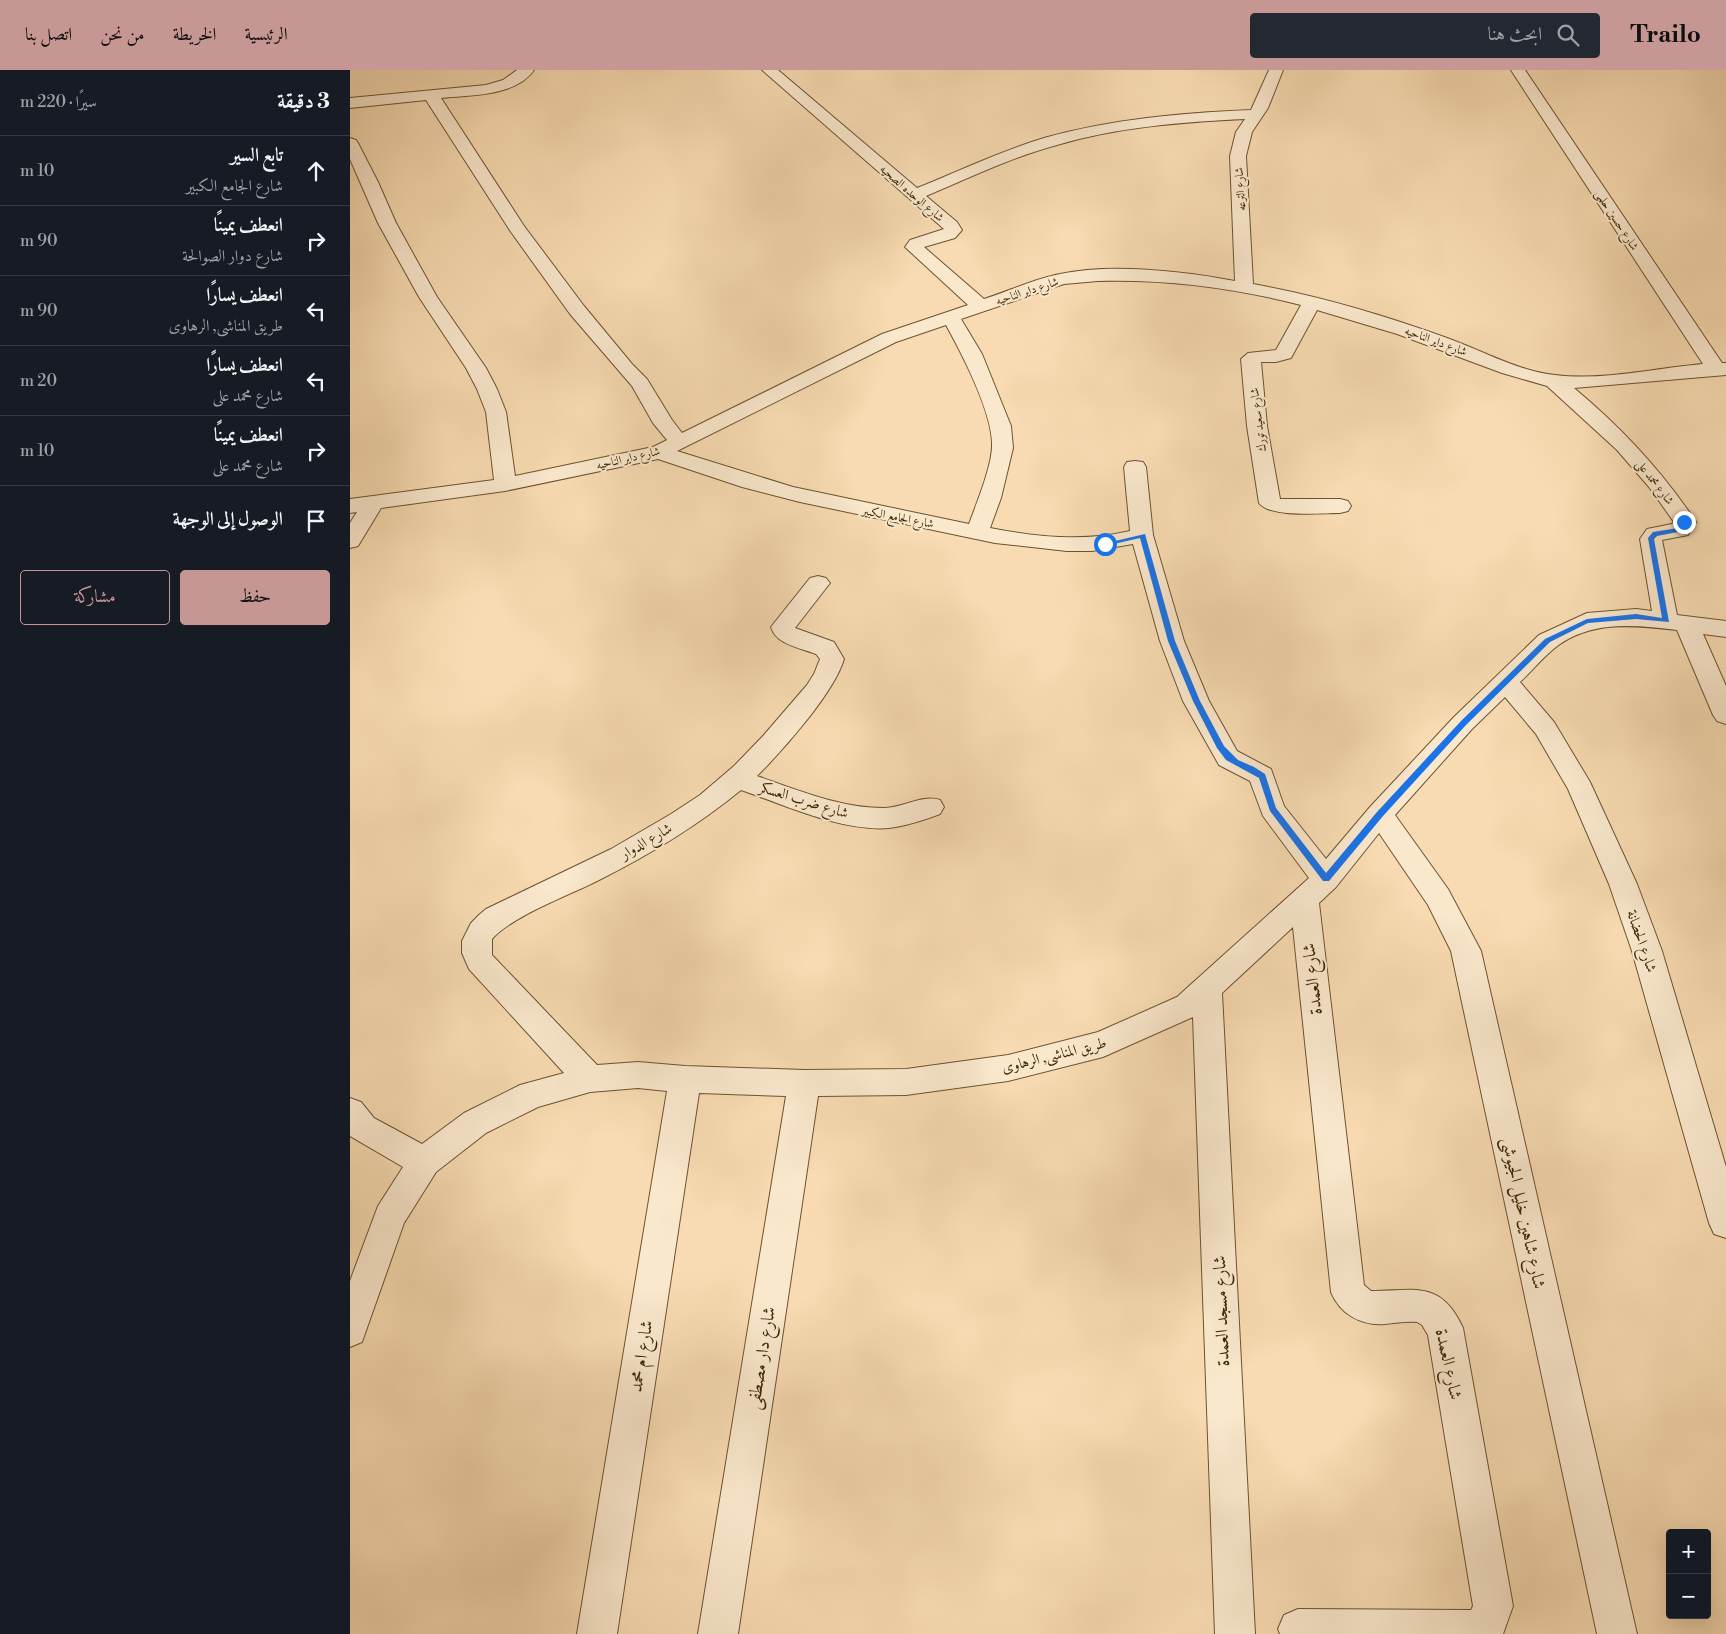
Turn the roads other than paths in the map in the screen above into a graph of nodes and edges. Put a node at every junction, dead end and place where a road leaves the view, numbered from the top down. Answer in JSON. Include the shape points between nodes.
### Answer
{"nodes":[{"id":1,"x":527,"y":70,"type":"edge"},
{"id":2,"x":769,"y":70,"type":"edge"},
{"id":3,"x":1276,"y":70,"type":"edge"},
{"id":4,"x":1518,"y":70,"type":"edge"},
{"id":5,"x":431,"y":95,"type":"junction"},
{"id":6,"x":350,"y":103,"type":"edge"},
{"id":7,"x":1256,"y":114,"type":"junction"},
{"id":8,"x":350,"y":142,"type":"edge"},
{"id":9,"x":914,"y":195,"type":"junction"},
{"id":10,"x":1244,"y":286,"type":"junction"},
{"id":11,"x":1312,"y":302,"type":"junction"},
{"id":12,"x":980,"y":306,"type":"junction"},
{"id":13,"x":950,"y":316,"type":"junction"},
{"id":14,"x":1721,"y":369,"type":"edge"},
{"id":15,"x":1552,"y":380,"type":"junction"},
{"id":16,"x":680,"y":443,"type":"junction"},
{"id":17,"x":659,"y":452,"type":"junction"},
{"id":18,"x":1135,"y":467,"type":"dead end"},
{"id":19,"x":505,"y":484,"type":"junction"},
{"id":20,"x":372,"y":503,"type":"junction"},
{"id":21,"x":350,"y":506,"type":"edge"},
{"id":22,"x":1340,"y":506,"type":"dead end"},
{"id":23,"x":978,"y":532,"type":"junction"},
{"id":24,"x":1142,"y":535,"type":"junction"},
{"id":25,"x":350,"y":541,"type":"edge"},
{"id":26,"x":818,"y":582,"type":"dead end"},
{"id":27,"x":1676,"y":622,"type":"junction"},
{"id":28,"x":1726,"y":629,"type":"edge"},
{"id":29,"x":1506,"y":682,"type":"junction"},
{"id":30,"x":1726,"y":715,"type":"edge"},
{"id":31,"x":737,"y":779,"type":"junction"},
{"id":32,"x":931,"y":807,"type":"dead end"},
{"id":33,"x":1380,"y":814,"type":"junction"},
{"id":34,"x":1315,"y":889,"type":"junction"},
{"id":35,"x":1207,"y":988,"type":"junction"},
{"id":36,"x":685,"y":1078,"type":"junction"},
{"id":37,"x":590,"y":1079,"type":"junction"},
{"id":38,"x":804,"y":1083,"type":"junction"},
{"id":39,"x":354,"y":1122,"type":"edge"},
{"id":40,"x":424,"y":1162,"type":"junction"},
{"id":41,"x":1726,"y":1223,"type":"edge"},
{"id":42,"x":350,"y":1330,"type":"edge"},
{"id":43,"x":1298,"y":1628,"type":"dead end"},
{"id":44,"x":1385,"y":1632,"type":"edge"},
{"id":45,"x":597,"y":1634,"type":"edge"},
{"id":46,"x":718,"y":1634,"type":"edge"},
{"id":47,"x":1235,"y":1634,"type":"edge"},
{"id":48,"x":1617,"y":1634,"type":"edge"}],
"edges":[{"from":1,"to":5,"type":"street","via":[[508,83],[488,89]]},
{"from":2,"to":9,"type":"street","name":"شارع الوحده الصحيه"},
{"from":3,"to":7,"type":"street","name":"شارع الترعه"},
{"from":4,"to":14,"type":"street","name":"شارع حسين حلمى"},
{"from":5,"to":6,"type":"street"},
{"from":5,"to":16,"type":"street","via":[[517,228],[577,310],[640,383],[663,423]]},
{"from":7,"to":9,"type":"street","via":[[1140,122],[1089,132],[1048,142]]},
{"from":7,"to":10,"type":"street","name":"شارع الترعه","via":[[1244,132],[1238,156]]},
{"from":8,"to":19,"type":"street","via":[[386,223],[428,297],[476,368],[492,400]]},
{"from":9,"to":12,"type":"street","name":"شارع الوحده الصحيه","via":[[953,230],[914,247]]},
{"from":10,"to":11,"type":"street","name":"شارع داير الناحيه"},
{"from":10,"to":12,"type":"street","name":"شارع داير الناحيه","via":[[1199,279],[1084,275],[1061,279]]},
{"from":11,"to":15,"type":"street","name":"شارع داير الناحيه","via":[[1392,325]]},
{"from":11,"to":22,"type":"street","name":"شارع سعيد تورك","via":[[1284,354],[1251,359],[1257,426],[1270,503],[1278,506]]},
{"from":12,"to":13,"type":"street","name":"شارع داير الناحيه"},
{"from":13,"to":16,"type":"street","name":"شارع داير الناحيه","via":[[889,338]]},
{"from":13,"to":23,"type":"street","via":[[972,354],[1001,426],[1003,448]]},
{"from":14,"to":15,"type":"street","name":"شارع داير الناحيه","via":[[1581,382]]},
{"from":15,"to":27,"type":"street","name":"شارع محمد على","via":[[1633,454],[1684,522],[1680,530],[1655,534],[1651,538]]},
{"from":16,"to":17,"type":"street","name":"شارع داير الناحيه"},
{"from":17,"to":19,"type":"street","name":"شارع داير الناحيه"},
{"from":17,"to":23,"type":"street","name":"شارع الجامع الكبير","via":[[763,486],[826,502]]},
{"from":18,"to":24,"type":"street"},
{"from":19,"to":20,"type":"street","name":"شارع داير الناحيه"},
{"from":20,"to":21,"type":"street","name":"شارع داير الناحيه"},
{"from":20,"to":25,"type":"street"},
{"from":23,"to":24,"type":"street","name":"شارع الجامع الكبير","via":[[1064,546],[1105,544]]},
{"from":24,"to":34,"type":"street","via":[[1172,641],[1196,701],[1228,758],[1262,776],[1272,809]]},
{"from":26,"to":31,"type":"street","name":"شارع الدوار","via":[[783,627],[789,635],[825,648],[832,659],[830,667],[804,704]]},
{"from":27,"to":28,"type":"street","name":"طريق المناشى, الرهاوى"},
{"from":27,"to":29,"type":"street","name":"طريق المناشى, الرهاوى","via":[[1636,617],[1587,621],[1548,641]]},
{"from":27,"to":30,"type":"street"},
{"from":29,"to":33,"type":"street","name":"طريق المناشى, الرهاوى"},
{"from":29,"to":41,"type":"street","name":"شارع الحضانة","via":[[1545,728],[1581,789],[1613,860],[1647,951]]},
{"from":31,"to":32,"type":"street","name":"شارع ضرب العسكر","via":[[864,817],[886,818]]},
{"from":31,"to":37,"type":"street","name":"شارع الدوار","via":[[637,848],[496,917],[484,926],[477,938],[475,950],[479,961]]},
{"from":33,"to":34,"type":"street","name":"طريق المناشى, الرهاوى"},
{"from":33,"to":48,"type":"street","name":"شارع شاهين خليل الجيوشى","via":[[1442,900],[1466,951]]},
{"from":34,"to":35,"type":"street","name":"طريق المناشى, الرهاوى"},
{"from":34,"to":44,"type":"street","name":"شارع العمدة","via":[[1348,1292],[1353,1300],[1368,1307],[1416,1304],[1428,1308],[1445,1328],[1493,1606],[1490,1619],[1483,1628]]},
{"from":35,"to":38,"type":"street","name":"طريق المناشى, الرهاوى","via":[[1188,1006],[1103,1044],[1008,1068],[906,1082]]},
{"from":35,"to":47,"type":"street","name":"شارع مسجد العمدة"},
{"from":36,"to":37,"type":"street","name":"طريق المناشى, الرهاوى","via":[[638,1074]]},
{"from":36,"to":38,"type":"street","name":"طريق المناشى, الرهاوى"},
{"from":36,"to":45,"type":"street","name":"شارع ام محمد"},
{"from":37,"to":40,"type":"street","name":"طريق المناشى, الرهاوى","via":[[531,1096],[474,1123]]},
{"from":38,"to":46,"type":"street","name":"شارع دار مصطفى"},
{"from":39,"to":40,"type":"street"},
{"from":40,"to":42,"type":"street","name":"طريق المناشى, الرهاوى","via":[[390,1217]]},
{"from":43,"to":44,"type":"street","name":"شارع العمدة"}]}
